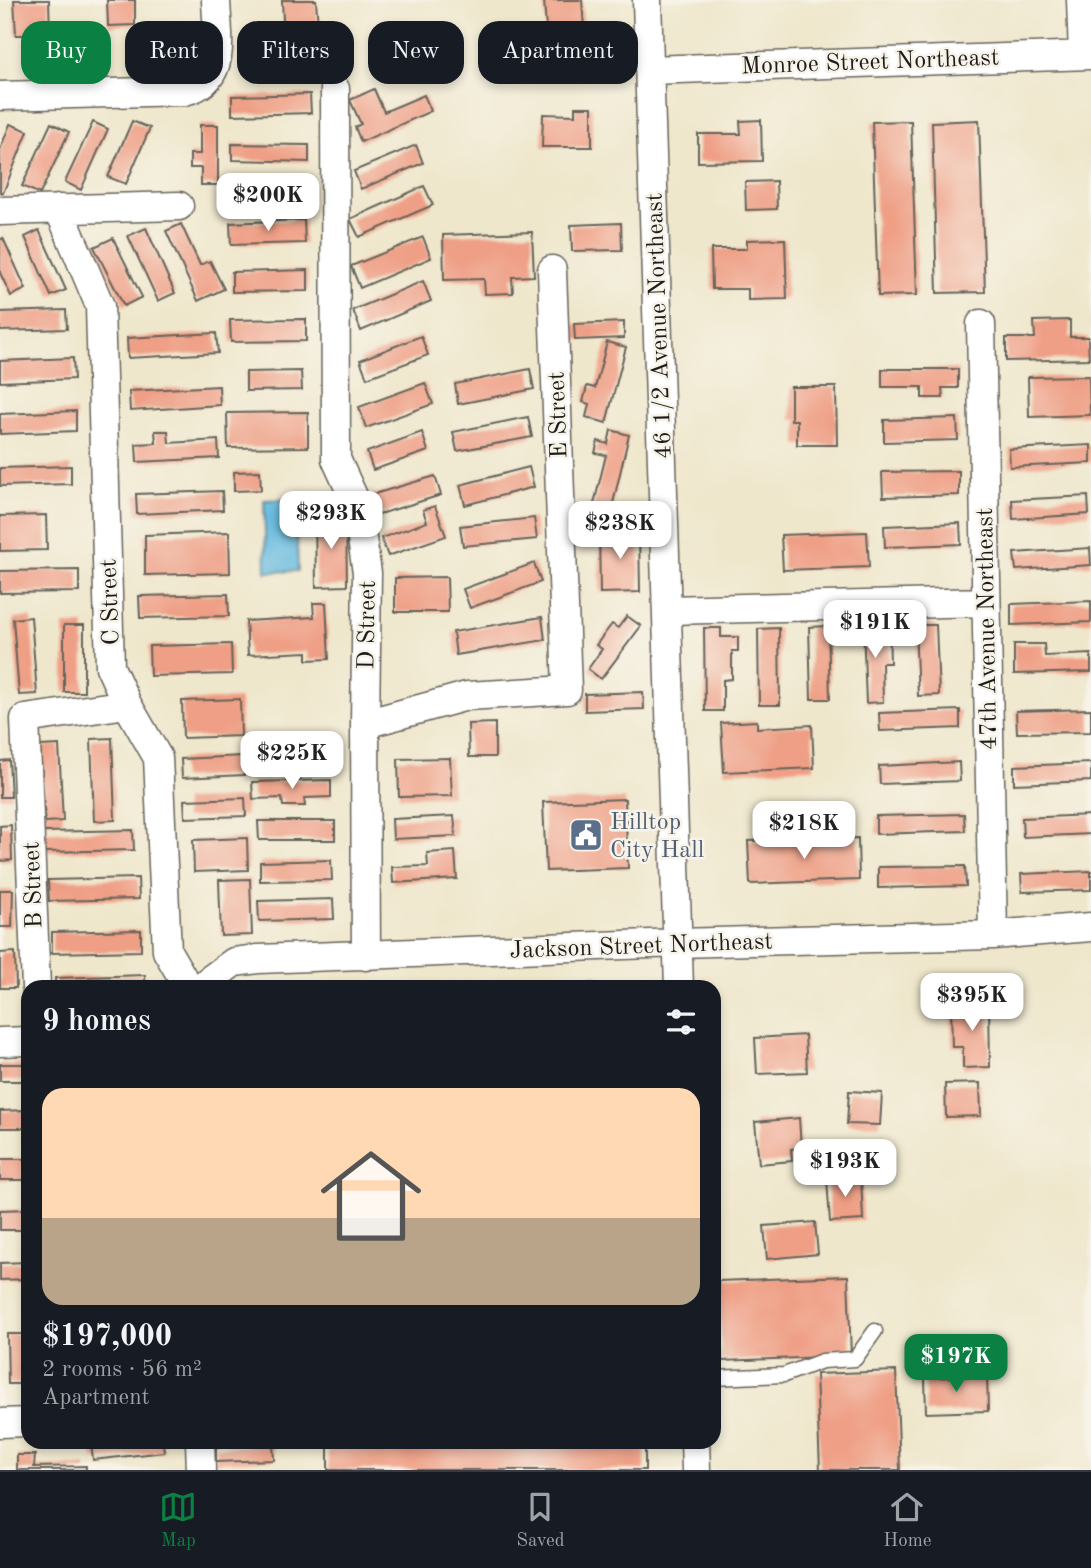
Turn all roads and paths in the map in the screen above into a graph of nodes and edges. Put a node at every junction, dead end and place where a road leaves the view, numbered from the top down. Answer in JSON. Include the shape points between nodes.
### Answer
{"nodes":[{"id":1,"x":216,"y":0,"type":"edge"},
{"id":2,"x":647,"y":0,"type":"edge"},
{"id":3,"x":1082,"y":0,"type":"edge"},
{"id":4,"x":1087,"y":55,"type":"edge"},
{"id":5,"x":650,"y":70,"type":"junction"},
{"id":6,"x":335,"y":89,"type":"dead end"},
{"id":7,"x":0,"y":96,"type":"edge"},
{"id":8,"x":179,"y":206,"type":"dead end"},
{"id":9,"x":59,"y":209,"type":"junction"},
{"id":10,"x":0,"y":211,"type":"edge"},
{"id":11,"x":552,"y":270,"type":"dead end"},
{"id":12,"x":981,"y":324,"type":"dead end"},
{"id":13,"x":985,"y":602,"type":"junction"},
{"id":14,"x":668,"y":610,"type":"junction"},
{"id":15,"x":127,"y":704,"type":"junction"},
{"id":16,"x":365,"y":724,"type":"junction"},
{"id":17,"x":1091,"y":927,"type":"edge"},
{"id":18,"x":993,"y":935,"type":"junction"},
{"id":19,"x":677,"y":943,"type":"junction"},
{"id":20,"x":366,"y":956,"type":"junction"},
{"id":21,"x":36,"y":980,"type":"edge"},
{"id":22,"x":184,"y":980,"type":"edge"},
{"id":23,"x":210,"y":980,"type":"edge"},
{"id":24,"x":678,"y":980,"type":"edge"},
{"id":25,"x":21,"y":1041,"type":"edge"},
{"id":26,"x":0,"y":1042,"type":"edge"},
{"id":27,"x":875,"y":1331,"type":"dead end"},
{"id":28,"x":721,"y":1378,"type":"edge"},
{"id":29,"x":21,"y":1422,"type":"edge"},
{"id":30,"x":0,"y":1423,"type":"edge"},
{"id":31,"x":200,"y":1449,"type":"edge"},
{"id":32,"x":695,"y":1449,"type":"edge"},
{"id":33,"x":201,"y":1470,"type":"edge"},
{"id":34,"x":696,"y":1470,"type":"edge"}],
"edges":[{"from":1,"to":7,"type":"street","via":[[216,65],[198,87]]},
{"from":2,"to":5,"type":"street","name":"46 1/2 Avenue Northeast"},
{"from":3,"to":4,"type":"street"},
{"from":4,"to":5,"type":"street","name":"Monroe Street Northeast"},
{"from":5,"to":14,"type":"street","name":"46 1/2 Avenue Northeast"},
{"from":6,"to":16,"type":"street","name":"D Street","via":[[336,459],[357,505],[367,573]]},
{"from":8,"to":9,"type":"street"},
{"from":9,"to":10,"type":"street"},
{"from":9,"to":15,"type":"street","name":"C Street","via":[[100,306],[110,667]]},
{"from":11,"to":16,"type":"street","name":"E Street","via":[[567,690],[467,696]]},
{"from":12,"to":13,"type":"street","name":"47th Avenue Northeast"},
{"from":13,"to":14,"type":"street"},
{"from":13,"to":18,"type":"street","name":"47th Avenue Northeast"},
{"from":14,"to":19,"type":"street","name":"46 1/2 Avenue Northeast"},
{"from":15,"to":21,"type":"street","name":"B Street","via":[[25,719]]},
{"from":15,"to":22,"type":"street","name":"C Street","via":[[158,758],[167,951]]},
{"from":16,"to":20,"type":"street","name":"D Street"},
{"from":17,"to":18,"type":"street","name":"Jackson Street Northeast"},
{"from":18,"to":19,"type":"street","name":"Jackson Street Northeast"},
{"from":19,"to":20,"type":"street","name":"Jackson Street Northeast"},
{"from":19,"to":24,"type":"street","name":"46 1/2 Avenue Northeast"},
{"from":20,"to":23,"type":"street","name":"Jackson Street Northeast","via":[[234,962]]},
{"from":25,"to":26,"type":"street"},
{"from":27,"to":28,"type":"lane","via":[[855,1359],[822,1361],[784,1375]]},
{"from":29,"to":30,"type":"street"},
{"from":31,"to":33,"type":"street"},
{"from":32,"to":34,"type":"street"}]}
